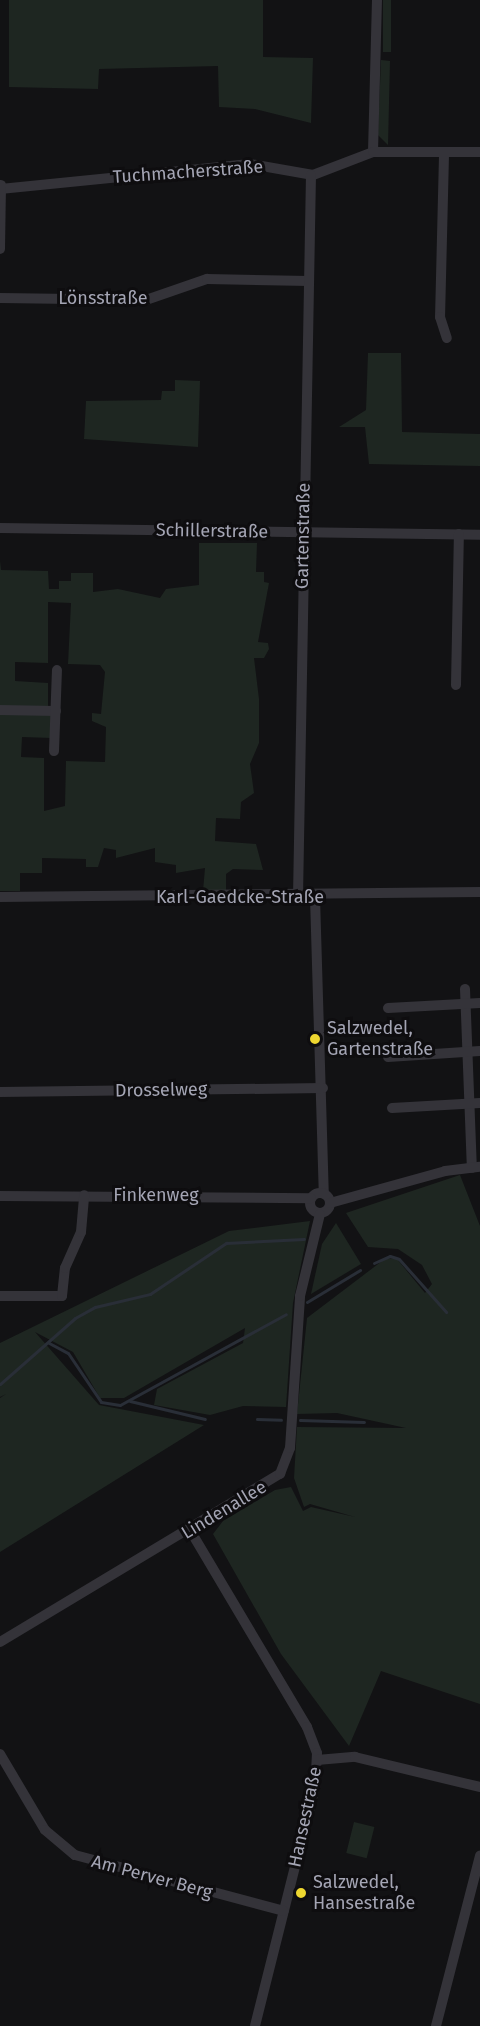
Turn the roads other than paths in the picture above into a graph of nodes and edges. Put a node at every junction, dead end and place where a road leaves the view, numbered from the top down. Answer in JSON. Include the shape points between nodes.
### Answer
{"nodes":[{"id":1,"x":377,"y":0,"type":"edge"},
{"id":2,"x":373,"y":152,"type":"junction"},
{"id":3,"x":480,"y":152,"type":"edge"},
{"id":4,"x":444,"y":155,"type":"junction"},
{"id":5,"x":311,"y":175,"type":"junction"},
{"id":6,"x":1,"y":188,"type":"edge"},
{"id":7,"x":0,"y":249,"type":"edge"},
{"id":8,"x":309,"y":281,"type":"junction"},
{"id":9,"x":0,"y":298,"type":"edge"},
{"id":10,"x":447,"y":338,"type":"dead end"},
{"id":11,"x":0,"y":528,"type":"edge"},
{"id":12,"x":303,"y":532,"type":"junction"},
{"id":13,"x":459,"y":534,"type":"junction"},
{"id":14,"x":480,"y":535,"type":"edge"},
{"id":15,"x":57,"y":670,"type":"dead end"},
{"id":16,"x":456,"y":685,"type":"dead end"},
{"id":17,"x":0,"y":710,"type":"edge"},
{"id":18,"x":56,"y":711,"type":"junction"},
{"id":19,"x":54,"y":751,"type":"dead end"},
{"id":20,"x":480,"y":892,"type":"edge"},
{"id":21,"x":0,"y":897,"type":"edge"},
{"id":22,"x":298,"y":897,"type":"junction"},
{"id":23,"x":315,"y":897,"type":"junction"},
{"id":24,"x":465,"y":989,"type":"dead end"},
{"id":25,"x":480,"y":1003,"type":"edge"},
{"id":26,"x":464,"y":1006,"type":"junction"},
{"id":27,"x":388,"y":1008,"type":"dead end"},
{"id":28,"x":480,"y":1051,"type":"edge"},
{"id":29,"x":466,"y":1052,"type":"junction"},
{"id":30,"x":388,"y":1057,"type":"dead end"},
{"id":31,"x":323,"y":1088,"type":"junction"},
{"id":32,"x":0,"y":1092,"type":"edge"},
{"id":33,"x":474,"y":1103,"type":"edge"},
{"id":34,"x":392,"y":1108,"type":"dead end"},
{"id":35,"x":476,"y":1168,"type":"edge"},
{"id":36,"x":84,"y":1195,"type":"junction"},
{"id":37,"x":0,"y":1196,"type":"edge"},
{"id":38,"x":311,"y":1198,"type":"junction"},
{"id":39,"x":327,"y":1198,"type":"junction"},
{"id":40,"x":320,"y":1214,"type":"junction"},
{"id":41,"x":0,"y":1296,"type":"edge"},
{"id":42,"x":190,"y":1530,"type":"junction"},
{"id":43,"x":0,"y":1642,"type":"edge"},
{"id":44,"x":0,"y":1754,"type":"edge"},
{"id":45,"x":317,"y":1760,"type":"junction"},
{"id":46,"x":480,"y":1788,"type":"edge"},
{"id":47,"x":480,"y":1856,"type":"edge"},
{"id":48,"x":284,"y":1911,"type":"junction"},
{"id":49,"x":255,"y":2026,"type":"edge"},
{"id":50,"x":436,"y":2026,"type":"edge"}],
"edges":[{"from":1,"to":2,"type":"street"},
{"from":2,"to":4,"type":"street"},
{"from":2,"to":5,"type":"street"},
{"from":3,"to":4,"type":"street"},
{"from":4,"to":10,"type":"street","via":[[440,317]]},
{"from":5,"to":6,"type":"street","name":"Tuchmacherstraße","via":[[250,164]]},
{"from":5,"to":8,"type":"street","name":"Gartenstraße"},
{"from":6,"to":7,"type":"street"},
{"from":8,"to":9,"type":"street","name":"Lönsstraße","via":[[207,279],[146,300]]},
{"from":8,"to":12,"type":"street","name":"Gartenstraße"},
{"from":11,"to":12,"type":"street","name":"Schillerstraße"},
{"from":12,"to":13,"type":"street","name":"Schillerstraße"},
{"from":12,"to":22,"type":"street","name":"Gartenstraße"},
{"from":13,"to":14,"type":"street","name":"Schillerstraße"},
{"from":13,"to":16,"type":"street"},
{"from":15,"to":18,"type":"street"},
{"from":17,"to":18,"type":"street"},
{"from":18,"to":19,"type":"street"},
{"from":20,"to":23,"type":"street","name":"Karl-Gaedcke-Straße"},
{"from":21,"to":22,"type":"street","name":"Karl-Gaedcke-Straße"},
{"from":22,"to":23,"type":"street","name":"Karl-Gaedcke-Straße"},
{"from":23,"to":31,"type":"street"},
{"from":24,"to":26,"type":"street"},
{"from":25,"to":26,"type":"street"},
{"from":26,"to":27,"type":"street"},
{"from":26,"to":29,"type":"street"},
{"from":28,"to":29,"type":"street"},
{"from":29,"to":30,"type":"street"},
{"from":29,"to":33,"type":"street"},
{"from":31,"to":32,"type":"street","name":"Drosselweg"},
{"from":31,"to":39,"type":"street"},
{"from":33,"to":34,"type":"street"},
{"from":33,"to":35,"type":"street"},
{"from":35,"to":39,"type":"street","name":"Finkenweg"},
{"from":36,"to":37,"type":"street","name":"Finkenweg"},
{"from":36,"to":38,"type":"street","name":"Finkenweg"},
{"from":36,"to":41,"type":"street","via":[[81,1232],[65,1268],[62,1296]]},
{"from":38,"to":39,"type":"street","name":"Finkenweg"},
{"from":38,"to":40,"type":"street","via":[[311,1209]]},
{"from":39,"to":40,"type":"street"},
{"from":40,"to":42,"type":"street","name":"Lindenallee","via":[[300,1296],[286,1465],[270,1483]]},
{"from":42,"to":43,"type":"street","name":"Lindenallee"},
{"from":42,"to":45,"type":"street","name":"Hansestraße","via":[[307,1727]]},
{"from":44,"to":48,"type":"street","name":"Am Perver Berg","via":[[45,1830],[75,1855]]},
{"from":45,"to":46,"type":"street","via":[[355,1757]]},
{"from":45,"to":48,"type":"street","name":"Hansestraße"},
{"from":47,"to":50,"type":"street"},
{"from":48,"to":49,"type":"street","name":"Hansestraße"}]}
